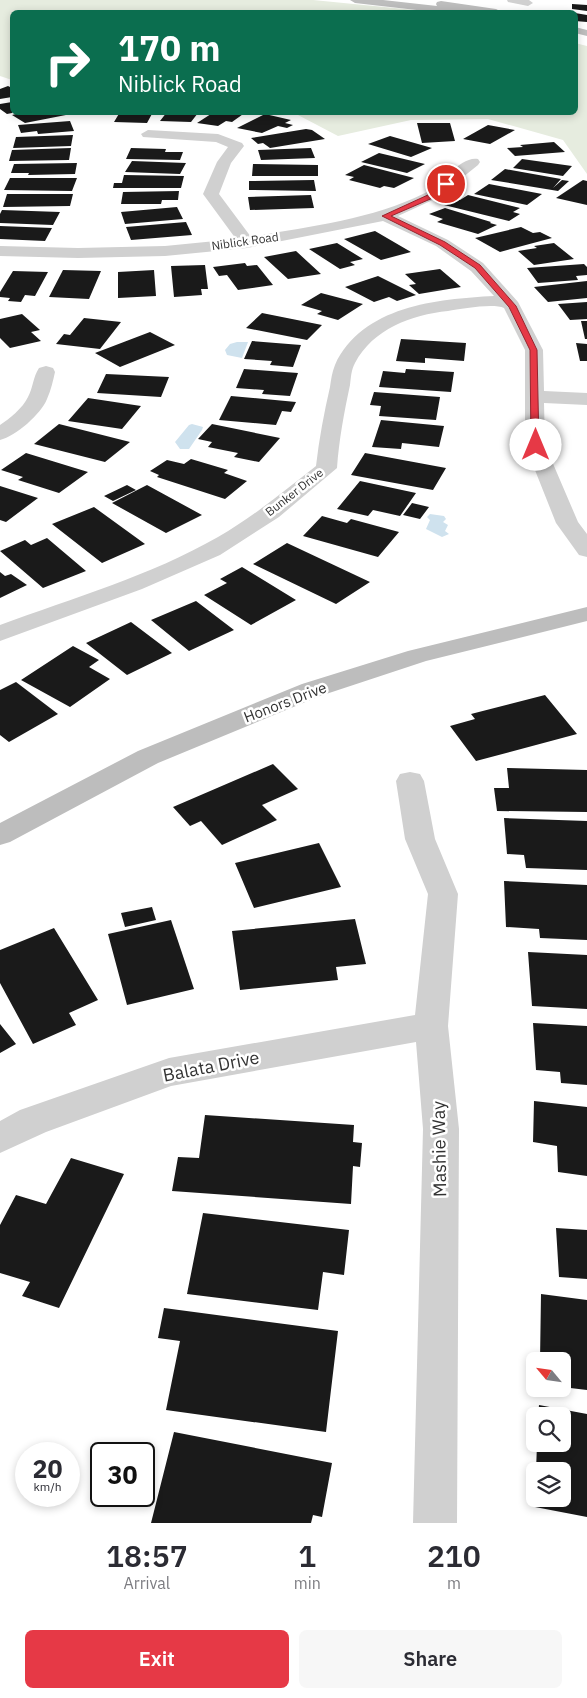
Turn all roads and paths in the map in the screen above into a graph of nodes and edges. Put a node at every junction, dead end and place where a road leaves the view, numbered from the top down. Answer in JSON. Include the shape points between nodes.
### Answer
{"nodes":[{"id":1,"x":354,"y":0,"type":"edge"},
{"id":2,"x":416,"y":0,"type":"edge"},
{"id":3,"x":512,"y":0,"type":"edge"},
{"id":4,"x":383,"y":1,"type":"edge"},
{"id":5,"x":528,"y":4,"type":"dead end"},
{"id":6,"x":444,"y":10,"type":"edge"},
{"id":7,"x":483,"y":10,"type":"edge"},
{"id":8,"x":148,"y":134,"type":"dead end"},
{"id":9,"x":472,"y":162,"type":"dead end"},
{"id":10,"x":385,"y":216,"type":"junction"},
{"id":11,"x":247,"y":243,"type":"junction"},
{"id":12,"x":0,"y":251,"type":"edge"},
{"id":13,"x":507,"y":301,"type":"junction"},
{"id":14,"x":46,"y":372,"type":"dead end"},
{"id":15,"x":536,"y":397,"type":"junction"},
{"id":16,"x":587,"y":399,"type":"edge"},
{"id":17,"x":0,"y":434,"type":"edge"},
{"id":18,"x":587,"y":550,"type":"edge"},
{"id":19,"x":587,"y":614,"type":"edge"},
{"id":20,"x":0,"y":634,"type":"edge"},
{"id":21,"x":410,"y":781,"type":"dead end"},
{"id":22,"x":0,"y":836,"type":"edge"},
{"id":23,"x":431,"y":1026,"type":"junction"},
{"id":24,"x":0,"y":1138,"type":"edge"},
{"id":25,"x":435,"y":1523,"type":"edge"}],
"edges":[{"from":1,"to":4,"type":"street"},
{"from":2,"to":7,"type":"street"},
{"from":3,"to":5,"type":"street"},
{"from":4,"to":6,"type":"street"},
{"from":8,"to":11,"type":"street","via":[[218,138],[237,146],[224,162],[211,194]]},
{"from":9,"to":10,"type":"street","name":"Niblick Road","via":[[432,195]]},
{"from":10,"to":11,"type":"street","name":"Niblick Road"},
{"from":10,"to":13,"type":"street","via":[[442,243],[477,267]]},
{"from":11,"to":12,"type":"street","name":"Niblick Road","via":[[165,251]]},
{"from":13,"to":15,"type":"street","via":[[534,350]]},
{"from":13,"to":20,"type":"street","name":"Bunker Drive","via":[[449,304],[392,319],[363,339],[345,364],[326,468],[276,508],[213,549],[155,575]]},
{"from":14,"to":17,"type":"street","via":[[37,400],[14,425]]},
{"from":15,"to":16,"type":"street"},
{"from":15,"to":18,"type":"street","via":[[536,445],[567,523]]},
{"from":19,"to":22,"type":"street","name":"Honors Drive","via":[[417,656],[311,690],[148,757]]},
{"from":21,"to":23,"type":"street","name":"Mashie Way","via":[[420,839],[443,894]]},
{"from":23,"to":24,"type":"street","name":"Balata Drive","via":[[169,1072],[33,1121]]},
{"from":23,"to":25,"type":"street","name":"Mashie Way","via":[[441,1129]]}]}
